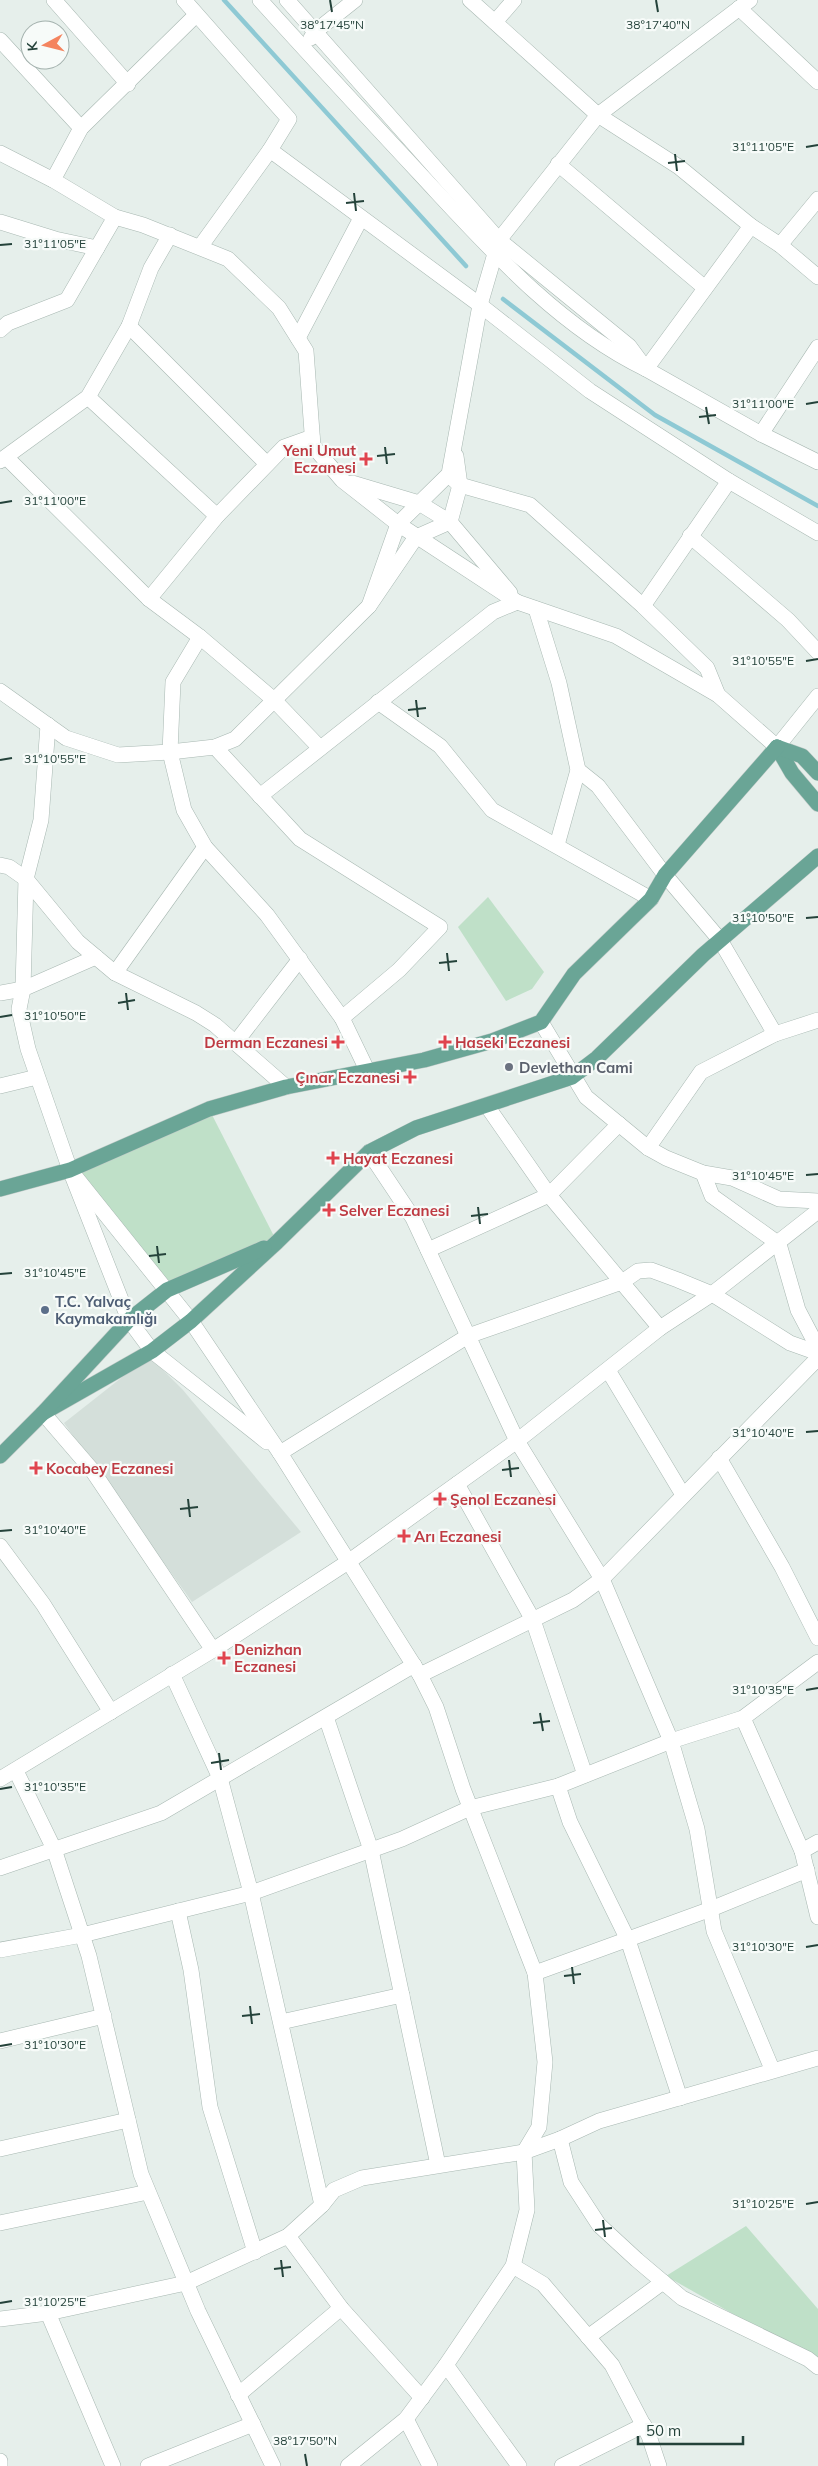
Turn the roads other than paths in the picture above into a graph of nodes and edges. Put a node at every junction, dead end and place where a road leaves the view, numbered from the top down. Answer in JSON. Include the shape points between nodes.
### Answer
{"nodes":[{"id":1,"x":54,"y":0,"type":"edge"},
{"id":2,"x":184,"y":0,"type":"edge"},
{"id":3,"x":260,"y":0,"type":"edge"},
{"id":4,"x":287,"y":0,"type":"edge"},
{"id":5,"x":355,"y":0,"type":"edge"},
{"id":6,"x":470,"y":0,"type":"edge"},
{"id":7,"x":514,"y":0,"type":"edge"},
{"id":8,"x":744,"y":4,"type":"edge"},
{"id":9,"x":196,"y":15,"type":"junction"},
{"id":10,"x":495,"y":22,"type":"junction"},
{"id":11,"x":316,"y":31,"type":"junction"},
{"id":12,"x":0,"y":40,"type":"edge"},
{"id":13,"x":303,"y":48,"type":"junction"},
{"id":14,"x":818,"y":82,"type":"edge"},
{"id":15,"x":128,"y":84,"type":"junction"},
{"id":16,"x":598,"y":115,"type":"junction"},
{"id":17,"x":81,"y":128,"type":"junction"},
{"id":18,"x":270,"y":150,"type":"junction"},
{"id":19,"x":0,"y":153,"type":"edge"},
{"id":20,"x":558,"y":164,"type":"junction"},
{"id":21,"x":53,"y":180,"type":"junction"},
{"id":22,"x":818,"y":199,"type":"edge"},
{"id":23,"x":115,"y":217,"type":"junction"},
{"id":24,"x":361,"y":218,"type":"junction"},
{"id":25,"x":0,"y":222,"type":"edge"},
{"id":26,"x":750,"y":226,"type":"junction"},
{"id":27,"x":170,"y":235,"type":"junction"},
{"id":28,"x":780,"y":245,"type":"junction"},
{"id":29,"x":497,"y":246,"type":"junction"},
{"id":30,"x":97,"y":248,"type":"junction"},
{"id":31,"x":200,"y":248,"type":"junction"},
{"id":32,"x":818,"y":277,"type":"edge"},
{"id":33,"x":705,"y":288,"type":"junction"},
{"id":34,"x":480,"y":306,"type":"junction"},
{"id":35,"x":3,"y":322,"type":"edge"},
{"id":36,"x":129,"y":326,"type":"junction"},
{"id":37,"x":298,"y":338,"type":"junction"},
{"id":38,"x":818,"y":347,"type":"edge"},
{"id":39,"x":646,"y":369,"type":"junction"},
{"id":40,"x":88,"y":397,"type":"junction"},
{"id":41,"x":760,"y":434,"type":"junction"},
{"id":42,"x":312,"y":437,"type":"junction"},
{"id":43,"x":3,"y":459,"type":"edge"},
{"id":44,"x":818,"y":462,"type":"edge"},
{"id":45,"x":267,"y":464,"type":"junction"},
{"id":46,"x":342,"y":480,"type":"junction"},
{"id":47,"x":454,"y":480,"type":"junction"},
{"id":48,"x":729,"y":481,"type":"junction"},
{"id":49,"x":419,"y":503,"type":"junction"},
{"id":50,"x":218,"y":516,"type":"junction"},
{"id":51,"x":450,"y":522,"type":"junction"},
{"id":52,"x":398,"y":524,"type":"junction"},
{"id":53,"x":818,"y":533,"type":"edge"},
{"id":54,"x":690,"y":536,"type":"junction"},
{"id":55,"x":416,"y":537,"type":"junction"},
{"id":56,"x":149,"y":599,"type":"junction"},
{"id":57,"x":517,"y":602,"type":"junction"},
{"id":58,"x":369,"y":606,"type":"junction"},
{"id":59,"x":643,"y":606,"type":"junction"},
{"id":60,"x":536,"y":609,"type":"junction"},
{"id":61,"x":200,"y":637,"type":"junction"},
{"id":62,"x":818,"y":652,"type":"edge"},
{"id":63,"x":0,"y":691,"type":"edge"},
{"id":64,"x":718,"y":695,"type":"junction"},
{"id":65,"x":818,"y":696,"type":"edge"},
{"id":66,"x":273,"y":699,"type":"junction"},
{"id":67,"x":378,"y":702,"type":"junction"},
{"id":68,"x":48,"y":725,"type":"junction"},
{"id":69,"x":215,"y":747,"type":"junction"},
{"id":70,"x":777,"y":747,"type":"junction"},
{"id":71,"x":320,"y":748,"type":"junction"},
{"id":72,"x":170,"y":752,"type":"junction"},
{"id":73,"x":578,"y":770,"type":"junction"},
{"id":74,"x":818,"y":773,"type":"edge"},
{"id":75,"x":260,"y":796,"type":"junction"},
{"id":76,"x":818,"y":804,"type":"edge"},
{"id":77,"x":557,"y":845,"type":"junction"},
{"id":78,"x":205,"y":847,"type":"junction"},
{"id":79,"x":818,"y":856,"type":"edge"},
{"id":80,"x":0,"y":865,"type":"edge"},
{"id":81,"x":666,"y":875,"type":"junction"},
{"id":82,"x":26,"y":879,"type":"junction"},
{"id":83,"x":651,"y":899,"type":"junction"},
{"id":84,"x":720,"y":940,"type":"junction"},
{"id":85,"x":96,"y":957,"type":"junction"},
{"id":86,"x":300,"y":959,"type":"junction"},
{"id":87,"x":115,"y":973,"type":"junction"},
{"id":88,"x":23,"y":989,"type":"junction"},
{"id":89,"x":0,"y":993,"type":"edge"},
{"id":90,"x":342,"y":1018,"type":"junction"},
{"id":91,"x":818,"y":1020,"type":"edge"},
{"id":92,"x":541,"y":1022,"type":"junction"},
{"id":93,"x":774,"y":1034,"type":"junction"},
{"id":94,"x":236,"y":1042,"type":"junction"},
{"id":95,"x":368,"y":1072,"type":"junction"},
{"id":96,"x":572,"y":1076,"type":"junction"},
{"id":97,"x":37,"y":1077,"type":"junction"},
{"id":98,"x":0,"y":1086,"type":"edge"},
{"id":99,"x":286,"y":1088,"type":"junction"},
{"id":100,"x":487,"y":1106,"type":"junction"},
{"id":101,"x":618,"y":1124,"type":"junction"},
{"id":102,"x":648,"y":1148,"type":"junction"},
{"id":103,"x":369,"y":1152,"type":"junction"},
{"id":104,"x":70,"y":1170,"type":"junction"},
{"id":105,"x":703,"y":1172,"type":"junction"},
{"id":106,"x":0,"y":1189,"type":"edge"},
{"id":107,"x":549,"y":1195,"type":"junction"},
{"id":108,"x":818,"y":1201,"type":"edge"},
{"id":109,"x":818,"y":1211,"type":"edge"},
{"id":110,"x":277,"y":1242,"type":"junction"},
{"id":111,"x":779,"y":1244,"type":"junction"},
{"id":112,"x":428,"y":1250,"type":"junction"},
{"id":113,"x":622,"y":1282,"type":"junction"},
{"id":114,"x":167,"y":1290,"type":"junction"},
{"id":115,"x":712,"y":1294,"type":"junction"},
{"id":116,"x":128,"y":1320,"type":"junction"},
{"id":117,"x":191,"y":1321,"type":"junction"},
{"id":118,"x":660,"y":1328,"type":"junction"},
{"id":119,"x":468,"y":1336,"type":"junction"},
{"id":120,"x":818,"y":1348,"type":"edge"},
{"id":121,"x":152,"y":1351,"type":"junction"},
{"id":122,"x":818,"y":1353,"type":"edge"},
{"id":123,"x":818,"y":1358,"type":"edge"},
{"id":124,"x":608,"y":1370,"type":"junction"},
{"id":125,"x":43,"y":1414,"type":"junction"},
{"id":126,"x":518,"y":1442,"type":"junction"},
{"id":127,"x":280,"y":1452,"type":"junction"},
{"id":128,"x":0,"y":1456,"type":"edge"},
{"id":129,"x":719,"y":1458,"type":"junction"},
{"id":130,"x":457,"y":1484,"type":"junction"},
{"id":131,"x":683,"y":1495,"type":"junction"},
{"id":132,"x":0,"y":1546,"type":"edge"},
{"id":133,"x":348,"y":1562,"type":"junction"},
{"id":134,"x":602,"y":1578,"type":"junction"},
{"id":135,"x":532,"y":1620,"type":"junction"},
{"id":136,"x":818,"y":1638,"type":"edge"},
{"id":137,"x":213,"y":1650,"type":"junction"},
{"id":138,"x":818,"y":1662,"type":"edge"},
{"id":139,"x":417,"y":1670,"type":"junction"},
{"id":140,"x":172,"y":1674,"type":"junction"},
{"id":141,"x":111,"y":1712,"type":"junction"},
{"id":142,"x":326,"y":1717,"type":"junction"},
{"id":143,"x":743,"y":1718,"type":"junction"},
{"id":144,"x":670,"y":1741,"type":"junction"},
{"id":145,"x":16,"y":1771,"type":"junction"},
{"id":146,"x":585,"y":1775,"type":"junction"},
{"id":147,"x":220,"y":1778,"type":"junction"},
{"id":148,"x":0,"y":1779,"type":"edge"},
{"id":149,"x":558,"y":1786,"type":"junction"},
{"id":150,"x":470,"y":1808,"type":"junction"},
{"id":151,"x":818,"y":1842,"type":"edge"},
{"id":152,"x":54,"y":1849,"type":"junction"},
{"id":153,"x":371,"y":1850,"type":"junction"},
{"id":154,"x":802,"y":1851,"type":"junction"},
{"id":155,"x":0,"y":1868,"type":"edge"},
{"id":156,"x":806,"y":1870,"type":"junction"},
{"id":157,"x":252,"y":1893,"type":"junction"},
{"id":158,"x":711,"y":1909,"type":"junction"},
{"id":159,"x":178,"y":1911,"type":"junction"},
{"id":160,"x":818,"y":1917,"type":"edge"},
{"id":161,"x":82,"y":1934,"type":"junction"},
{"id":162,"x":628,"y":1940,"type":"junction"},
{"id":163,"x":0,"y":1950,"type":"edge"},
{"id":164,"x":535,"y":1973,"type":"junction"},
{"id":165,"x":402,"y":1995,"type":"junction"},
{"id":166,"x":104,"y":2016,"type":"junction"},
{"id":167,"x":280,"y":2022,"type":"junction"},
{"id":168,"x":0,"y":2041,"type":"edge"},
{"id":169,"x":817,"y":2061,"type":"edge"},
{"id":170,"x":772,"y":2069,"type":"junction"},
{"id":171,"x":680,"y":2098,"type":"junction"},
{"id":172,"x":128,"y":2120,"type":"junction"},
{"id":173,"x":560,"y":2139,"type":"junction"},
{"id":174,"x":0,"y":2149,"type":"edge"},
{"id":175,"x":524,"y":2152,"type":"junction"},
{"id":176,"x":438,"y":2166,"type":"junction"},
{"id":177,"x":148,"y":2192,"type":"junction"},
{"id":178,"x":322,"y":2205,"type":"junction"},
{"id":179,"x":0,"y":2224,"type":"edge"},
{"id":180,"x":288,"y":2236,"type":"junction"},
{"id":181,"x":255,"y":2252,"type":"junction"},
{"id":182,"x":513,"y":2266,"type":"junction"},
{"id":183,"x":663,"y":2282,"type":"junction"},
{"id":184,"x":186,"y":2283,"type":"junction"},
{"id":185,"x":342,"y":2308,"type":"junction"},
{"id":186,"x":48,"y":2313,"type":"junction"},
{"id":187,"x":0,"y":2319,"type":"edge"},
{"id":188,"x":588,"y":2337,"type":"junction"},
{"id":189,"x":446,"y":2365,"type":"junction"},
{"id":190,"x":818,"y":2367,"type":"edge"},
{"id":191,"x":238,"y":2395,"type":"junction"},
{"id":192,"x":422,"y":2398,"type":"junction"},
{"id":193,"x":406,"y":2419,"type":"junction"},
{"id":194,"x":253,"y":2424,"type":"junction"},
{"id":195,"x":644,"y":2425,"type":"junction"},
{"id":196,"x":0,"y":2461,"type":"edge"},
{"id":197,"x":0,"y":2466,"type":"edge"},
{"id":198,"x":113,"y":2466,"type":"edge"},
{"id":199,"x":148,"y":2466,"type":"edge"},
{"id":200,"x":272,"y":2466,"type":"edge"},
{"id":201,"x":348,"y":2466,"type":"edge"},
{"id":202,"x":430,"y":2466,"type":"edge"},
{"id":203,"x":519,"y":2466,"type":"edge"},
{"id":204,"x":562,"y":2466,"type":"edge"},
{"id":205,"x":660,"y":2466,"type":"edge"}],
"edges":[{"from":1,"to":15,"type":"street"},
{"from":2,"to":9,"type":"street"},
{"from":3,"to":13,"type":"street"},
{"from":4,"to":11,"type":"street"},
{"from":5,"to":11,"type":"street"},
{"from":6,"to":10,"type":"street"},
{"from":7,"to":10,"type":"street"},
{"from":8,"to":14,"type":"street"},
{"from":8,"to":16,"type":"street"},
{"from":9,"to":15,"type":"street"},
{"from":9,"to":18,"type":"street","via":[[289,119]]},
{"from":10,"to":16,"type":"street"},
{"from":11,"to":13,"type":"street"},
{"from":11,"to":29,"type":"street"},
{"from":12,"to":17,"type":"street"},
{"from":13,"to":29,"type":"street"},
{"from":15,"to":17,"type":"street"},
{"from":16,"to":20,"type":"street"},
{"from":16,"to":26,"type":"street","via":[[679,167]]},
{"from":17,"to":21,"type":"street"},
{"from":18,"to":24,"type":"street"},
{"from":18,"to":31,"type":"street"},
{"from":19,"to":21,"type":"street"},
{"from":20,"to":29,"type":"street"},
{"from":20,"to":33,"type":"street"},
{"from":21,"to":23,"type":"street"},
{"from":22,"to":28,"type":"street"},
{"from":23,"to":27,"type":"street"},
{"from":23,"to":30,"type":"street"},
{"from":24,"to":34,"type":"street"},
{"from":24,"to":37,"type":"street"},
{"from":25,"to":30,"type":"street"},
{"from":26,"to":28,"type":"street"},
{"from":26,"to":33,"type":"street"},
{"from":27,"to":31,"type":"street"},
{"from":27,"to":36,"type":"street","via":[[151,268]]},
{"from":28,"to":32,"type":"street"},
{"from":29,"to":34,"type":"street"},
{"from":29,"to":39,"type":"street","via":[[557,312],[615,354]]},
{"from":30,"to":35,"type":"street","via":[[67,300]]},
{"from":31,"to":37,"type":"street","via":[[228,259],[279,308]]},
{"from":33,"to":39,"type":"street"},
{"from":34,"to":47,"type":"street","via":[[454,440]]},
{"from":34,"to":48,"type":"street","via":[[590,391]]},
{"from":36,"to":40,"type":"street"},
{"from":36,"to":45,"type":"street"},
{"from":37,"to":42,"type":"street","via":[[306,351]]},
{"from":38,"to":41,"type":"street"},
{"from":39,"to":41,"type":"street"},
{"from":40,"to":43,"type":"street"},
{"from":40,"to":50,"type":"street"},
{"from":41,"to":44,"type":"street"},
{"from":42,"to":45,"type":"street","via":[[284,447]]},
{"from":42,"to":46,"type":"street","via":[[314,446]]},
{"from":43,"to":56,"type":"street"},
{"from":45,"to":50,"type":"street"},
{"from":46,"to":49,"type":"street"},
{"from":46,"to":52,"type":"street"},
{"from":47,"to":49,"type":"street"},
{"from":47,"to":51,"type":"street"},
{"from":47,"to":59,"type":"street","via":[[530,505]]},
{"from":48,"to":53,"type":"street"},
{"from":48,"to":54,"type":"street"},
{"from":49,"to":51,"type":"street"},
{"from":49,"to":52,"type":"street"},
{"from":50,"to":56,"type":"street"},
{"from":51,"to":55,"type":"street"},
{"from":51,"to":57,"type":"street"},
{"from":52,"to":55,"type":"street"},
{"from":52,"to":58,"type":"street"},
{"from":54,"to":59,"type":"street"},
{"from":54,"to":62,"type":"street","via":[[788,620]]},
{"from":55,"to":57,"type":"street"},
{"from":55,"to":58,"type":"street"},
{"from":56,"to":61,"type":"street"},
{"from":57,"to":60,"type":"street"},
{"from":57,"to":67,"type":"street","via":[[493,612]]},
{"from":58,"to":66,"type":"street"},
{"from":59,"to":64,"type":"street","via":[[707,668]]},
{"from":60,"to":64,"type":"street","via":[[616,636]]},
{"from":60,"to":73,"type":"street","via":[[559,683]]},
{"from":61,"to":66,"type":"street"},
{"from":61,"to":72,"type":"street","via":[[173,682]]},
{"from":63,"to":68,"type":"street"},
{"from":64,"to":70,"type":"street"},
{"from":65,"to":70,"type":"street"},
{"from":66,"to":69,"type":"street","via":[[235,739]]},
{"from":66,"to":71,"type":"street"},
{"from":67,"to":71,"type":"street"},
{"from":67,"to":77,"type":"street","via":[[440,746],[492,810]]},
{"from":68,"to":72,"type":"street","via":[[66,738],[118,755]]},
{"from":68,"to":82,"type":"street","via":[[40,820]]},
{"from":69,"to":72,"type":"street"},
{"from":69,"to":75,"type":"street"},
{"from":70,"to":74,"type":"main road","via":[[802,756]]},
{"from":70,"to":76,"type":"main road","via":[[792,773]]},
{"from":70,"to":81,"type":"main road"},
{"from":71,"to":75,"type":"street"},
{"from":72,"to":78,"type":"street","via":[[184,810]]},
{"from":73,"to":77,"type":"street"},
{"from":73,"to":81,"type":"street","via":[[598,786]]},
{"from":75,"to":90,"type":"street","via":[[300,839],[440,927],[398,970]]},
{"from":77,"to":83,"type":"street"},
{"from":78,"to":86,"type":"street","via":[[267,914]]},
{"from":78,"to":87,"type":"street"},
{"from":79,"to":84,"type":"main road"},
{"from":80,"to":82,"type":"street","via":[[9,867]]},
{"from":81,"to":83,"type":"main road"},
{"from":81,"to":84,"type":"street"},
{"from":82,"to":85,"type":"street","via":[[78,942]]},
{"from":82,"to":88,"type":"street"},
{"from":83,"to":92,"type":"main road","via":[[574,974]]},
{"from":84,"to":93,"type":"street"},
{"from":84,"to":96,"type":"main road","via":[[597,1058]]},
{"from":85,"to":87,"type":"street"},
{"from":85,"to":88,"type":"street"},
{"from":86,"to":90,"type":"street"},
{"from":86,"to":94,"type":"street"},
{"from":87,"to":94,"type":"street","via":[[196,1013]]},
{"from":88,"to":89,"type":"street"},
{"from":88,"to":97,"type":"street","via":[[19,1009]]},
{"from":90,"to":95,"type":"street"},
{"from":91,"to":93,"type":"street"},
{"from":92,"to":95,"type":"main road","via":[[492,1042]]},
{"from":92,"to":96,"type":"street"},
{"from":93,"to":102,"type":"street","via":[[701,1072]]},
{"from":94,"to":99,"type":"street"},
{"from":95,"to":99,"type":"main road"},
{"from":96,"to":100,"type":"main road"},
{"from":96,"to":101,"type":"street","via":[[586,1097]]},
{"from":97,"to":98,"type":"street"},
{"from":97,"to":104,"type":"street"},
{"from":99,"to":104,"type":"main road","via":[[209,1108]]},
{"from":100,"to":103,"type":"main road","via":[[416,1128]]},
{"from":100,"to":107,"type":"street"},
{"from":101,"to":102,"type":"street"},
{"from":101,"to":107,"type":"street"},
{"from":102,"to":105,"type":"street"},
{"from":103,"to":110,"type":"main road"},
{"from":103,"to":112,"type":"street","via":[[413,1218]]},
{"from":104,"to":106,"type":"main road"},
{"from":104,"to":114,"type":"street"},
{"from":104,"to":116,"type":"street"},
{"from":105,"to":108,"type":"street","via":[[732,1178],[780,1199]]},
{"from":105,"to":111,"type":"street","via":[[712,1196]]},
{"from":107,"to":112,"type":"street"},
{"from":107,"to":113,"type":"street"},
{"from":109,"to":111,"type":"street"},
{"from":110,"to":114,"type":"main road"},
{"from":110,"to":117,"type":"main road"},
{"from":111,"to":115,"type":"street"},
{"from":111,"to":120,"type":"street","via":[[798,1310]]},
{"from":112,"to":119,"type":"street"},
{"from":113,"to":115,"type":"street","via":[[638,1271],[650,1270]]},
{"from":113,"to":118,"type":"street"},
{"from":113,"to":119,"type":"street"},
{"from":114,"to":116,"type":"main road"},
{"from":114,"to":117,"type":"street"},
{"from":115,"to":118,"type":"street"},
{"from":115,"to":122,"type":"street","via":[[790,1343]]},
{"from":116,"to":121,"type":"street"},
{"from":116,"to":125,"type":"main road"},
{"from":117,"to":121,"type":"main road"},
{"from":117,"to":127,"type":"street"},
{"from":118,"to":124,"type":"street"},
{"from":119,"to":126,"type":"street"},
{"from":119,"to":127,"type":"street"},
{"from":121,"to":125,"type":"main road"},
{"from":121,"to":127,"type":"street"},
{"from":123,"to":129,"type":"street"},
{"from":124,"to":126,"type":"street"},
{"from":124,"to":131,"type":"street"},
{"from":125,"to":128,"type":"main road"},
{"from":125,"to":137,"type":"street","via":[[92,1470]]},
{"from":126,"to":130,"type":"street"},
{"from":126,"to":134,"type":"street"},
{"from":127,"to":133,"type":"street"},
{"from":129,"to":131,"type":"street"},
{"from":129,"to":136,"type":"street"},
{"from":130,"to":133,"type":"street"},
{"from":130,"to":135,"type":"street"},
{"from":131,"to":134,"type":"street"},
{"from":132,"to":141,"type":"street","via":[[43,1604]]},
{"from":133,"to":137,"type":"street"},
{"from":133,"to":139,"type":"street"},
{"from":134,"to":135,"type":"street","via":[[573,1600]]},
{"from":134,"to":144,"type":"street"},
{"from":135,"to":139,"type":"street"},
{"from":135,"to":146,"type":"street"},
{"from":137,"to":140,"type":"street"},
{"from":138,"to":143,"type":"street"},
{"from":139,"to":142,"type":"street"},
{"from":139,"to":150,"type":"street","via":[[436,1707]]},
{"from":140,"to":141,"type":"street"},
{"from":140,"to":147,"type":"street"},
{"from":141,"to":145,"type":"street"},
{"from":142,"to":147,"type":"street"},
{"from":142,"to":153,"type":"street"},
{"from":143,"to":144,"type":"street"},
{"from":143,"to":154,"type":"street"},
{"from":144,"to":146,"type":"street"},
{"from":144,"to":158,"type":"street","via":[[697,1829]]},
{"from":145,"to":148,"type":"street"},
{"from":145,"to":152,"type":"street"},
{"from":146,"to":149,"type":"street"},
{"from":147,"to":152,"type":"street","via":[[162,1813]]},
{"from":147,"to":157,"type":"street"},
{"from":149,"to":150,"type":"street"},
{"from":149,"to":162,"type":"street","via":[[570,1822]]},
{"from":150,"to":153,"type":"street"},
{"from":150,"to":164,"type":"street"},
{"from":151,"to":154,"type":"street"},
{"from":152,"to":155,"type":"street"},
{"from":152,"to":161,"type":"street"},
{"from":153,"to":157,"type":"street"},
{"from":153,"to":165,"type":"street"},
{"from":154,"to":156,"type":"street"},
{"from":156,"to":158,"type":"street"},
{"from":156,"to":160,"type":"street"},
{"from":157,"to":159,"type":"street"},
{"from":157,"to":167,"type":"street"},
{"from":158,"to":162,"type":"street"},
{"from":158,"to":170,"type":"street","via":[[714,1931]]},
{"from":159,"to":161,"type":"street"},
{"from":159,"to":181,"type":"street","via":[[191,1970],[210,2108]]},
{"from":161,"to":163,"type":"street"},
{"from":161,"to":166,"type":"street"},
{"from":162,"to":164,"type":"street"},
{"from":162,"to":171,"type":"street"},
{"from":164,"to":175,"type":"street","via":[[545,2062],[539,2127]]},
{"from":165,"to":167,"type":"street"},
{"from":165,"to":176,"type":"street"},
{"from":166,"to":168,"type":"street"},
{"from":166,"to":172,"type":"street"},
{"from":167,"to":178,"type":"street"},
{"from":169,"to":170,"type":"street"},
{"from":170,"to":171,"type":"street"},
{"from":171,"to":173,"type":"street","via":[[599,2121]]},
{"from":172,"to":174,"type":"street"},
{"from":172,"to":177,"type":"street"},
{"from":173,"to":175,"type":"street"},
{"from":173,"to":183,"type":"street","via":[[571,2182],[599,2225]]},
{"from":175,"to":176,"type":"street"},
{"from":175,"to":182,"type":"street","via":[[527,2210]]},
{"from":176,"to":178,"type":"street","via":[[362,2178],[334,2190]]},
{"from":177,"to":179,"type":"street"},
{"from":177,"to":184,"type":"street"},
{"from":178,"to":180,"type":"street"},
{"from":180,"to":181,"type":"street"},
{"from":180,"to":185,"type":"street"},
{"from":181,"to":184,"type":"street"},
{"from":182,"to":188,"type":"street","via":[[543,2284]]},
{"from":182,"to":189,"type":"street"},
{"from":183,"to":188,"type":"street"},
{"from":183,"to":190,"type":"street","via":[[682,2298],[808,2359]]},
{"from":184,"to":186,"type":"street"},
{"from":184,"to":191,"type":"street"},
{"from":185,"to":191,"type":"street"},
{"from":185,"to":192,"type":"street"},
{"from":186,"to":187,"type":"street"},
{"from":186,"to":198,"type":"street"},
{"from":188,"to":195,"type":"street","via":[[612,2365]]},
{"from":189,"to":192,"type":"street"},
{"from":189,"to":203,"type":"street"},
{"from":191,"to":194,"type":"street"},
{"from":192,"to":193,"type":"street"},
{"from":193,"to":201,"type":"street"},
{"from":193,"to":202,"type":"street"},
{"from":194,"to":199,"type":"street"},
{"from":194,"to":200,"type":"street"},
{"from":195,"to":204,"type":"street"},
{"from":195,"to":205,"type":"street"},
{"from":196,"to":197,"type":"street"}]}
